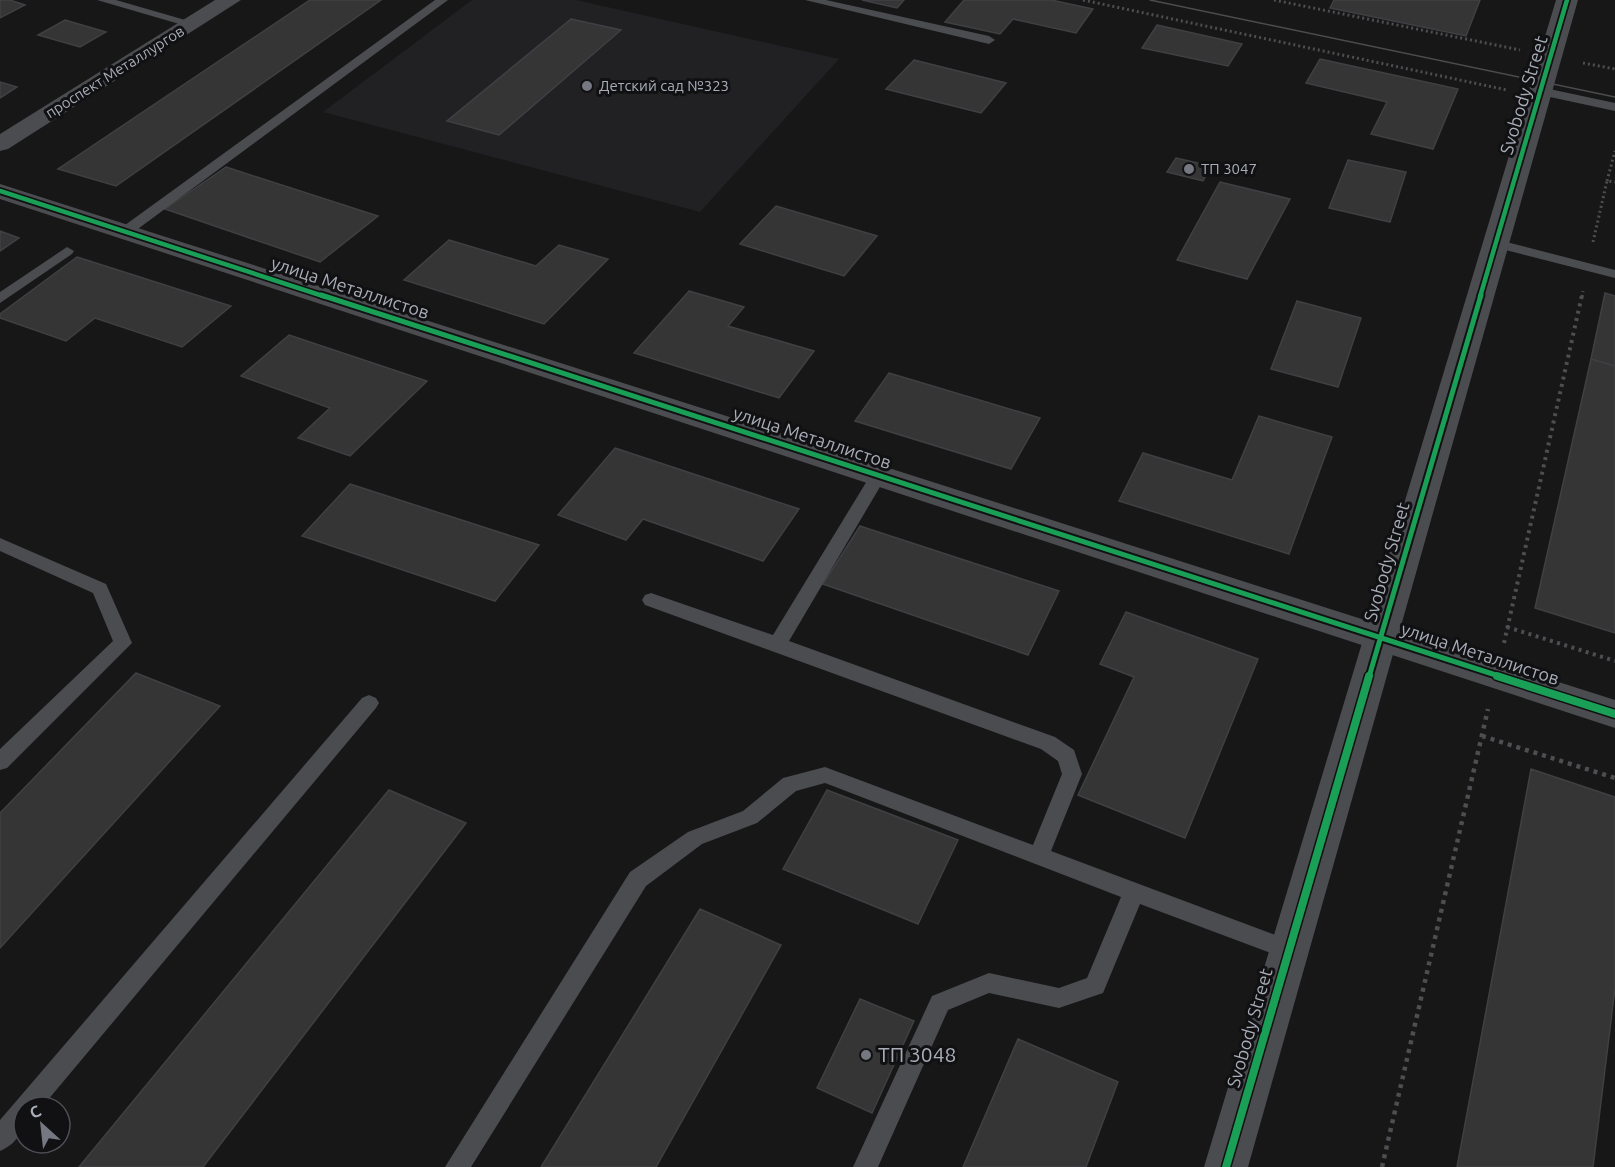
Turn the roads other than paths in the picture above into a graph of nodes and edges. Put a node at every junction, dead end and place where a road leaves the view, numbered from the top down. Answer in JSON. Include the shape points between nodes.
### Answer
{"nodes":[{"id":1,"x":103,"y":0,"type":"edge"},
{"id":2,"x":230,"y":0,"type":"edge"},
{"id":3,"x":442,"y":0,"type":"edge"},
{"id":4,"x":811,"y":0,"type":"edge"},
{"id":5,"x":1567,"y":0,"type":"edge"},
{"id":6,"x":193,"y":24,"type":"junction"},
{"id":7,"x":989,"y":40,"type":"dead end"},
{"id":8,"x":1540,"y":94,"type":"junction"},
{"id":9,"x":1615,"y":107,"type":"edge"},
{"id":10,"x":0,"y":144,"type":"edge"},
{"id":11,"x":0,"y":191,"type":"edge"},
{"id":12,"x":126,"y":231,"type":"junction"},
{"id":13,"x":1495,"y":243,"type":"junction"},
{"id":14,"x":67,"y":251,"type":"dead end"},
{"id":15,"x":1615,"y":274,"type":"edge"},
{"id":16,"x":0,"y":299,"type":"edge"},
{"id":17,"x":879,"y":475,"type":"junction"},
{"id":18,"x":0,"y":544,"type":"edge"},
{"id":19,"x":651,"y":600,"type":"dead end"},
{"id":20,"x":1380,"y":638,"type":"junction"},
{"id":21,"x":777,"y":644,"type":"junction"},
{"id":22,"x":369,"y":703,"type":"dead end"},
{"id":23,"x":1615,"y":714,"type":"edge"},
{"id":24,"x":0,"y":762,"type":"edge"},
{"id":25,"x":1039,"y":856,"type":"junction"},
{"id":26,"x":1134,"y":892,"type":"junction"},
{"id":27,"x":1289,"y":950,"type":"junction"},
{"id":28,"x":37,"y":1095,"type":"edge"},
{"id":29,"x":12,"y":1125,"type":"edge"},
{"id":30,"x":0,"y":1139,"type":"edge"},
{"id":31,"x":457,"y":1167,"type":"edge"},
{"id":32,"x":865,"y":1167,"type":"edge"},
{"id":33,"x":1226,"y":1167,"type":"edge"}],
"edges":[{"from":1,"to":6,"type":"lane"},
{"from":2,"to":6,"type":"street","name":"проспект Металлургов"},
{"from":3,"to":12,"type":"lane"},
{"from":4,"to":7,"type":"lane"},
{"from":5,"to":8,"type":"street","name":"Svobody Street"},
{"from":6,"to":10,"type":"street","name":"проспект Металлургов"},
{"from":8,"to":9,"type":"lane"},
{"from":8,"to":13,"type":"street","name":"Svobody Street"},
{"from":11,"to":12,"type":"street","name":"улица Металлистов"},
{"from":12,"to":17,"type":"street","name":"улица Металлистов"},
{"from":13,"to":15,"type":"lane"},
{"from":13,"to":20,"type":"street","name":"Svobody Street"},
{"from":14,"to":16,"type":"lane"},
{"from":17,"to":20,"type":"street","name":"улица Металлистов"},
{"from":17,"to":21,"type":"lane"},
{"from":18,"to":24,"type":"lane","via":[[100,589],[123,643]]},
{"from":19,"to":21,"type":"lane"},
{"from":20,"to":23,"type":"street","name":"улица Металлистов"},
{"from":20,"to":27,"type":"street","name":"Svobody Street"},
{"from":21,"to":25,"type":"lane","via":[[1048,743],[1067,756],[1072,774]]},
{"from":22,"to":28,"type":"lane"},
{"from":25,"to":26,"type":"lane"},
{"from":25,"to":31,"type":"lane","via":[[825,775],[790,784],[750,817],[695,838],[638,879]]},
{"from":26,"to":27,"type":"lane"},
{"from":26,"to":32,"type":"lane","via":[[1095,986],[1059,998],[989,983],[940,1003]]},
{"from":27,"to":33,"type":"street","name":"Svobody Street"},
{"from":29,"to":30,"type":"lane"}]}
